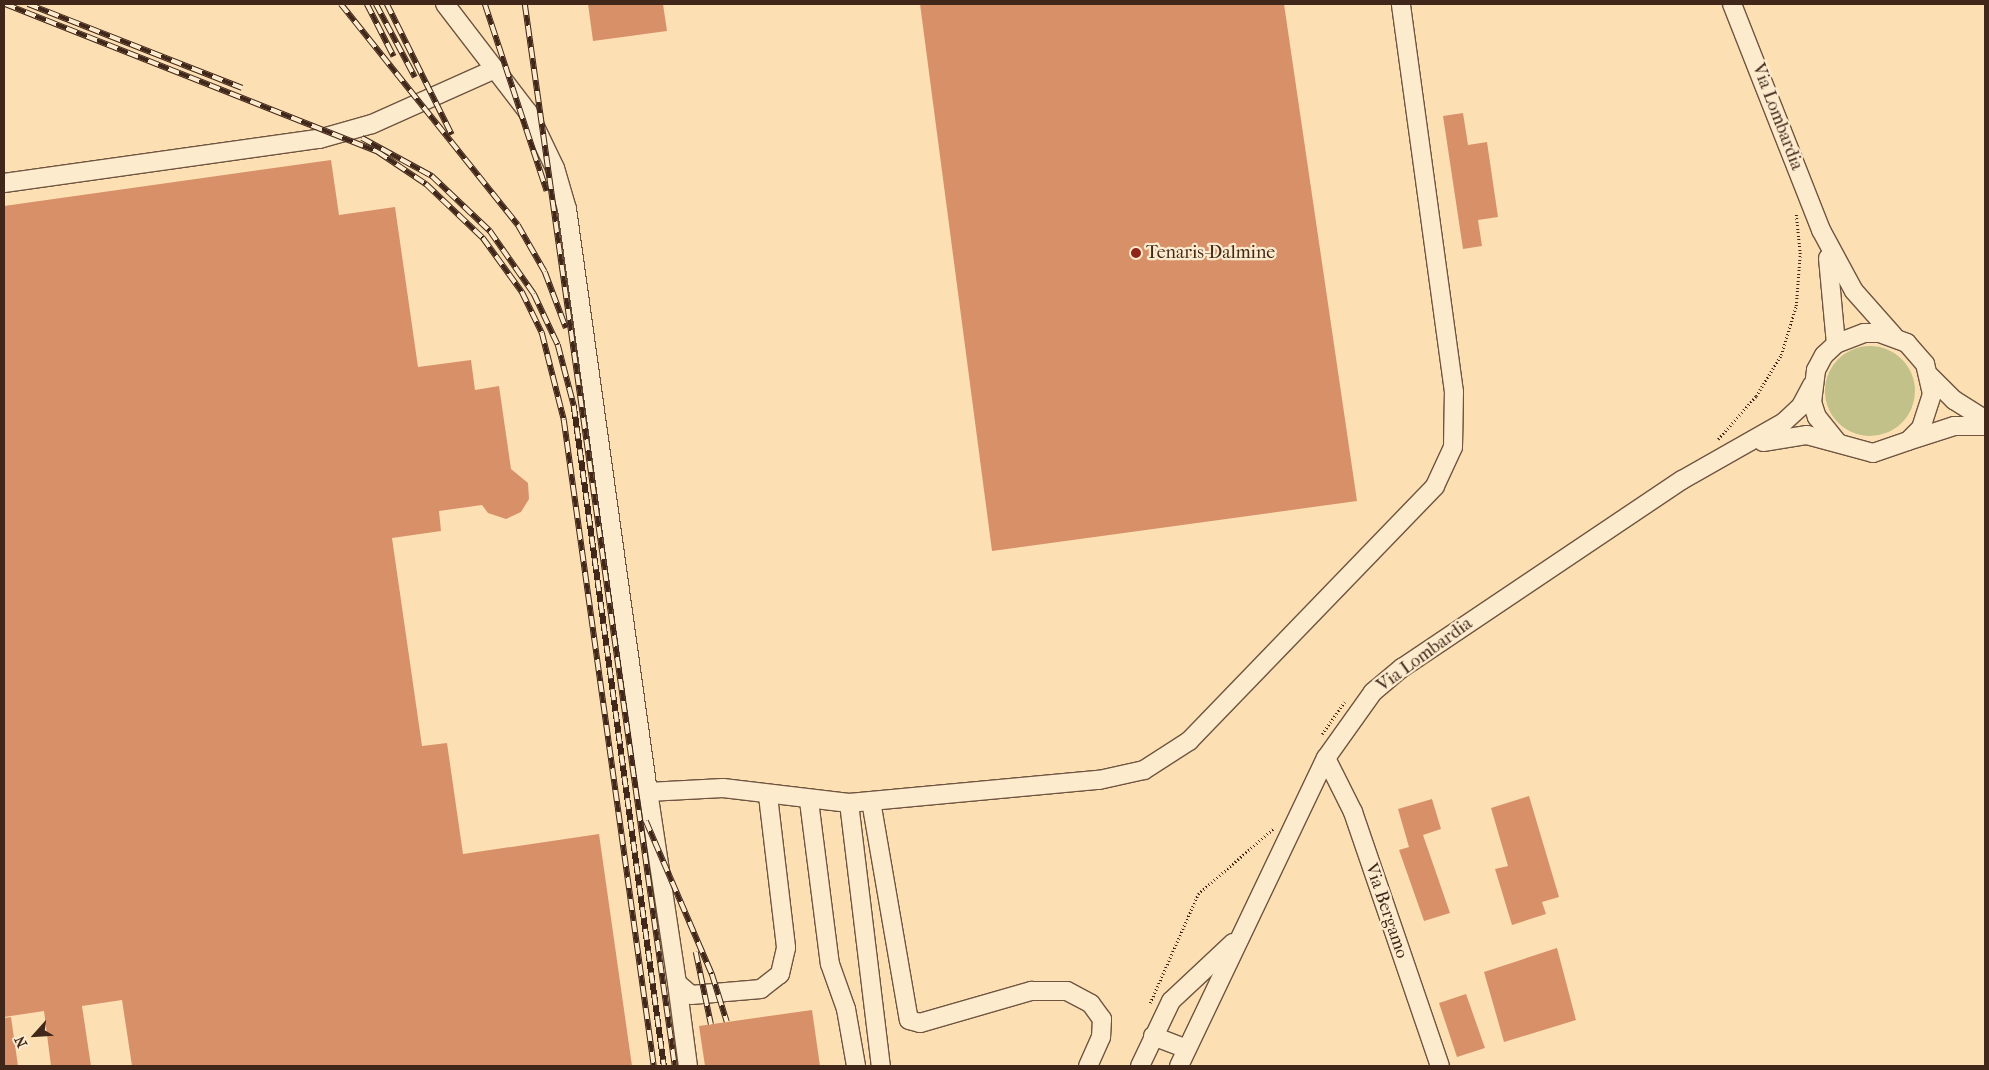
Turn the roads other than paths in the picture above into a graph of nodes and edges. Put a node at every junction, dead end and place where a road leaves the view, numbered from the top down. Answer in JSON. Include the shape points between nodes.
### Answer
{"nodes":[{"id":1,"x":445,"y":4,"type":"edge"},
{"id":2,"x":1401,"y":4,"type":"edge"},
{"id":3,"x":1732,"y":4,"type":"edge"},
{"id":4,"x":495,"y":69,"type":"junction"},
{"id":5,"x":4,"y":183,"type":"edge"},
{"id":6,"x":1821,"y":230,"type":"junction"},
{"id":7,"x":1895,"y":336,"type":"junction"},
{"id":8,"x":1836,"y":344,"type":"junction"},
{"id":9,"x":1930,"y":376,"type":"junction"},
{"id":10,"x":1812,"y":386,"type":"junction"},
{"id":11,"x":1985,"y":419,"type":"edge"},
{"id":12,"x":1985,"y":426,"type":"edge"},
{"id":13,"x":1908,"y":441,"type":"junction"},
{"id":14,"x":1838,"y":442,"type":"junction"},
{"id":15,"x":1730,"y":454,"type":"junction"},
{"id":16,"x":1326,"y":758,"type":"junction"},
{"id":17,"x":648,"y":792,"type":"junction"},
{"id":18,"x":768,"y":796,"type":"junction"},
{"id":19,"x":809,"y":801,"type":"junction"},
{"id":20,"x":871,"y":801,"type":"junction"},
{"id":21,"x":849,"y":803,"type":"junction"},
{"id":22,"x":1239,"y":938,"type":"junction"},
{"id":23,"x":676,"y":983,"type":"junction"},
{"id":24,"x":1153,"y":1036,"type":"junction"},
{"id":25,"x":1187,"y":1049,"type":"junction"},
{"id":26,"x":688,"y":1066,"type":"edge"},
{"id":27,"x":856,"y":1066,"type":"edge"},
{"id":28,"x":881,"y":1066,"type":"edge"},
{"id":29,"x":1088,"y":1066,"type":"edge"},
{"id":30,"x":1140,"y":1066,"type":"edge"},
{"id":31,"x":1179,"y":1066,"type":"edge"},
{"id":32,"x":1440,"y":1066,"type":"edge"}],
"edges":[{"from":1,"to":4,"type":"street"},
{"from":2,"to":20,"type":"street","via":[[1454,392],[1455,439],[1445,472],[1231,700],[1165,760],[1104,779]]},
{"from":3,"to":6,"type":"street","name":"Via Lombardia"},
{"from":4,"to":5,"type":"street","via":[[372,124],[319,139]]},
{"from":4,"to":17,"type":"street","via":[[528,112],[555,168],[567,209]]},
{"from":6,"to":7,"type":"street","name":"Via Lombardia","via":[[1854,291]]},
{"from":6,"to":8,"type":"street","name":"Via Lombardia","via":[[1832,278]]},
{"from":7,"to":8,"type":"street","name":"Via Lombardia","via":[[1864,332]]},
{"from":7,"to":9,"type":"street","name":"Via Lombardia","via":[[1917,352]]},
{"from":8,"to":10,"type":"street","name":"Via Lombardia","via":[[1824,355]]},
{"from":9,"to":11,"type":"street","via":[[1954,400]]},
{"from":9,"to":13,"type":"street","via":[[1929,412]]},
{"from":10,"to":14,"type":"street","via":[[1817,417]]},
{"from":10,"to":15,"type":"street","name":"Via Lombardia","via":[[1788,419]]},
{"from":12,"to":13,"type":"street","name":"Via Lombardia","via":[[1954,426]]},
{"from":13,"to":14,"type":"street","name":"Via Lombardia","via":[[1873,453]]},
{"from":14,"to":15,"type":"street","name":"Via Lombardia","via":[[1790,435]]},
{"from":15,"to":16,"type":"street","name":"Via Lombardia","via":[[1402,668],[1366,701]]},
{"from":16,"to":22,"type":"street","name":"Via Lombardia"},
{"from":16,"to":32,"type":"street","name":"Via Bergamo","via":[[1353,812]]},
{"from":17,"to":18,"type":"street","via":[[723,788]]},
{"from":17,"to":23,"type":"street"},
{"from":18,"to":19,"type":"street"},
{"from":18,"to":23,"type":"street","via":[[786,948],[780,974],[761,989],[706,996],[691,995]]},
{"from":19,"to":21,"type":"street"},
{"from":19,"to":27,"type":"street","via":[[830,964],[845,1003]]},
{"from":20,"to":21,"type":"street"},
{"from":20,"to":29,"type":"street","via":[[909,1020],[920,1023],[1041,989],[1074,994],[1101,1015],[1103,1028]]},
{"from":21,"to":28,"type":"street"},
{"from":22,"to":24,"type":"street","via":[[1178,993]]},
{"from":22,"to":25,"type":"street","name":"Via Lombardia"},
{"from":23,"to":26,"type":"street"},
{"from":24,"to":25,"type":"street"},
{"from":24,"to":30,"type":"street"},
{"from":25,"to":31,"type":"street","name":"Via Lombardia"}]}
